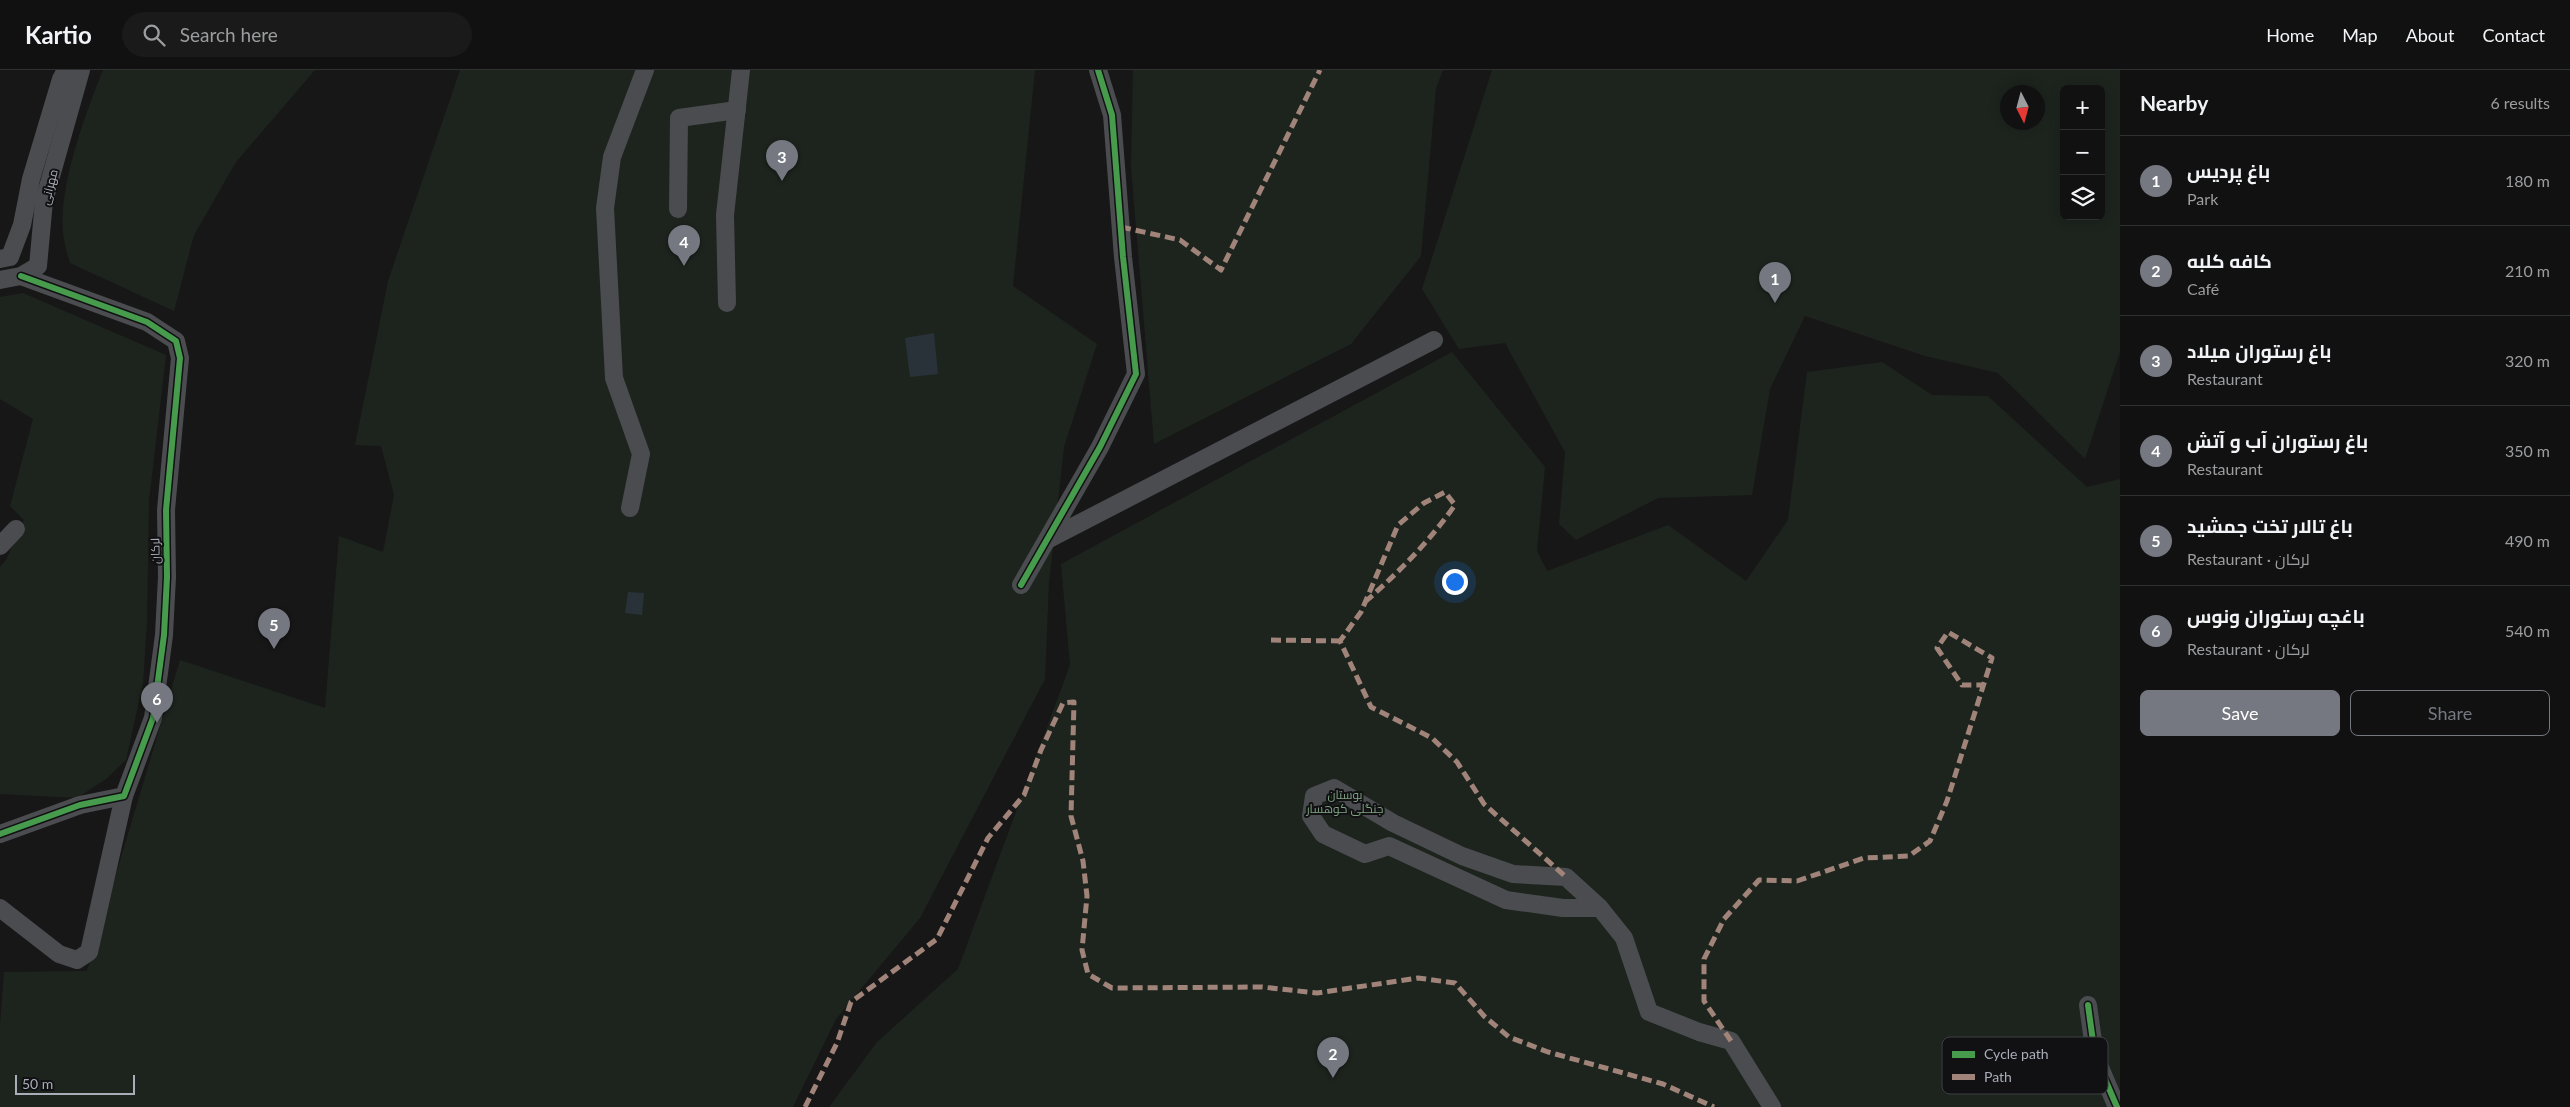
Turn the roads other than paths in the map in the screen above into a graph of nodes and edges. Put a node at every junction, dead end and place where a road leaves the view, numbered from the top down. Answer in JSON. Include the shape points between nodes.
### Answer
{"nodes":[{"id":1,"x":66,"y":70,"type":"edge"},
{"id":2,"x":81,"y":70,"type":"edge"},
{"id":3,"x":645,"y":70,"type":"edge"},
{"id":4,"x":741,"y":70,"type":"edge"},
{"id":5,"x":1098,"y":70,"type":"edge"},
{"id":6,"x":737,"y":110,"type":"junction"},
{"id":7,"x":678,"y":209,"type":"dead end"},
{"id":8,"x":0,"y":260,"type":"edge"},
{"id":9,"x":21,"y":276,"type":"junction"},
{"id":10,"x":0,"y":280,"type":"edge"},
{"id":11,"x":727,"y":303,"type":"dead end"},
{"id":12,"x":1434,"y":340,"type":"dead end"},
{"id":13,"x":630,"y":508,"type":"dead end"},
{"id":14,"x":16,"y":529,"type":"dead end"},
{"id":15,"x":1047,"y":540,"type":"junction"},
{"id":16,"x":0,"y":546,"type":"edge"},
{"id":17,"x":1021,"y":585,"type":"dead end"},
{"id":18,"x":124,"y":796,"type":"junction"},
{"id":19,"x":1393,"y":823,"type":"junction"},
{"id":20,"x":0,"y":834,"type":"edge"},
{"id":21,"x":1389,"y":846,"type":"junction"},
{"id":22,"x":0,"y":908,"type":"edge"},
{"id":23,"x":1600,"y":908,"type":"junction"},
{"id":24,"x":2088,"y":1005,"type":"dead end"},
{"id":25,"x":2092,"y":1037,"type":"edge"},
{"id":26,"x":2108,"y":1086,"type":"edge"},
{"id":27,"x":1772,"y":1107,"type":"edge"},
{"id":28,"x":2117,"y":1107,"type":"edge"}],
"edges":[{"from":1,"to":8,"type":"street","name":"مهرانی","via":[[60,79],[31,179],[22,225],[10,257]]},
{"from":2,"to":9,"type":"street","name":"مهرانی","via":[[44,201],[38,266]]},
{"from":3,"to":13,"type":"street","via":[[612,157],[605,208],[614,378],[641,454]]},
{"from":4,"to":6,"type":"street"},
{"from":5,"to":15,"type":"street","via":[[1112,115],[1136,374],[1100,447]]},
{"from":6,"to":7,"type":"street","via":[[679,118]]},
{"from":6,"to":11,"type":"street","via":[[725,215]]},
{"from":9,"to":10,"type":"street"},
{"from":9,"to":18,"type":"street","name":"لرکان","via":[[147,322],[176,340],[180,358],[166,510],[163,644],[153,718]]},
{"from":12,"to":15,"type":"street"},
{"from":14,"to":16,"type":"street"},
{"from":15,"to":17,"type":"street"},
{"from":18,"to":20,"type":"street","via":[[80,805]]},
{"from":18,"to":22,"type":"street","name":"لرکان","via":[[89,952],[77,960],[59,954]]},
{"from":19,"to":21,"type":"street"},
{"from":19,"to":21,"type":"street","via":[[1334,788],[1314,796],[1311,816],[1323,834],[1366,854]]},
{"from":19,"to":23,"type":"street","via":[[1462,856],[1513,874],[1566,877]]},
{"from":21,"to":23,"type":"street","via":[[1506,900],[1562,908]]},
{"from":23,"to":27,"type":"street","via":[[1624,938],[1649,1012],[1731,1041]]},
{"from":24,"to":25,"type":"street"},
{"from":26,"to":28,"type":"street"}]}
